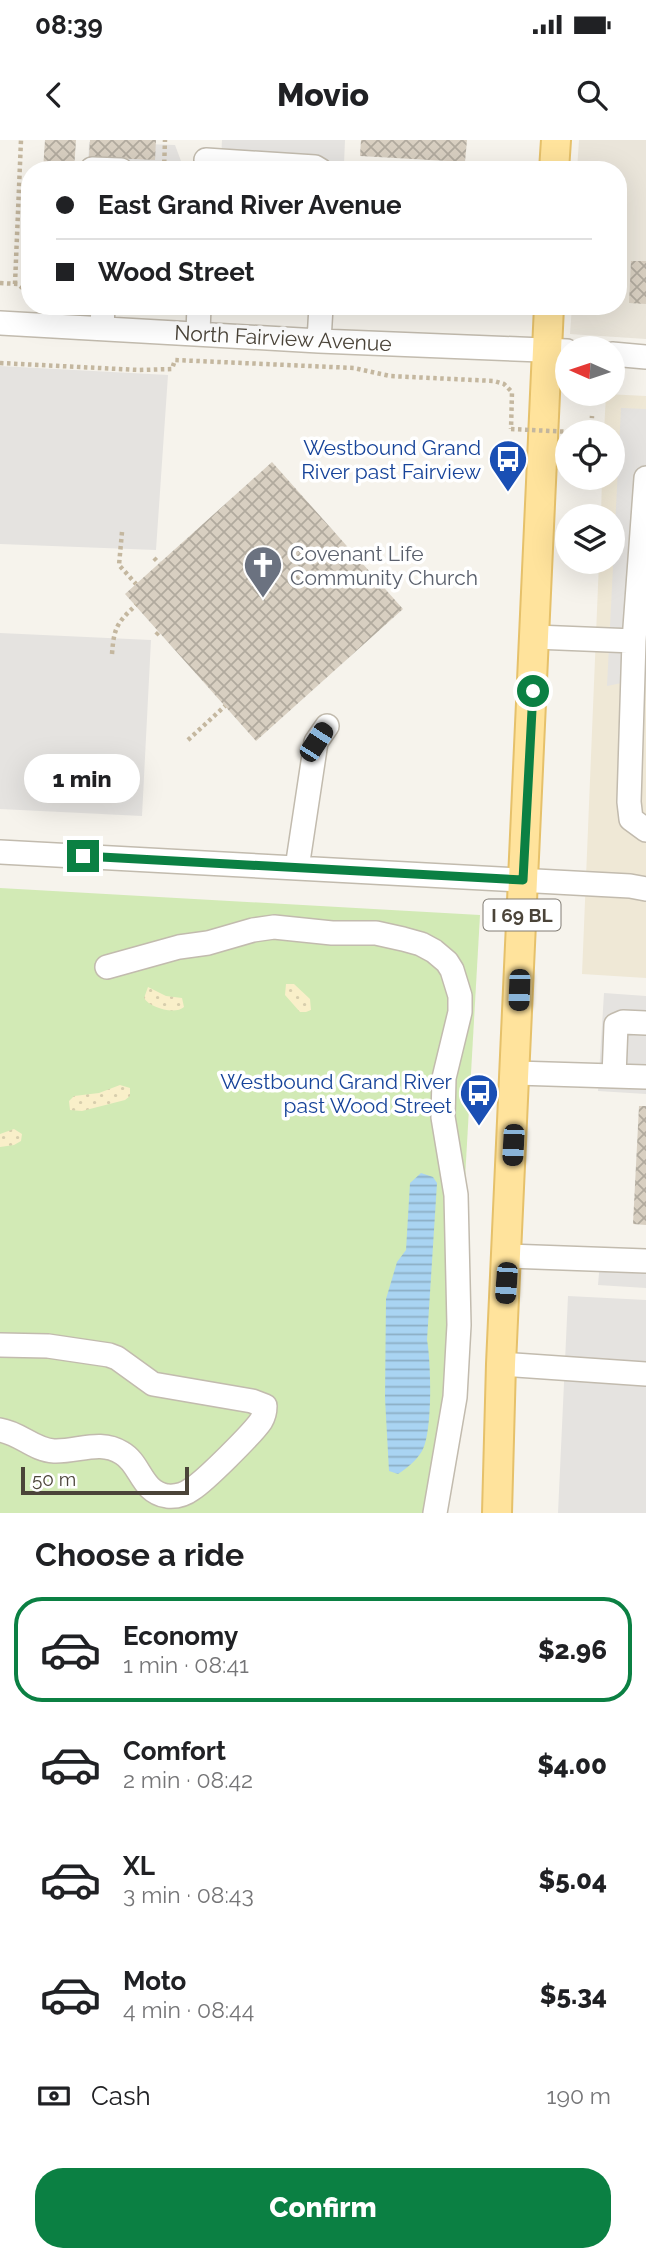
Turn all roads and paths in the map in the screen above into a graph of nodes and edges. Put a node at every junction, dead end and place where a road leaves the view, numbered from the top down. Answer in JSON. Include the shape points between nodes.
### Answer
{"nodes":[{"id":1,"x":21,"y":140,"type":"edge"},
{"id":2,"x":165,"y":140,"type":"edge"},
{"id":3,"x":556,"y":140,"type":"edge"},
{"id":4,"x":206,"y":157,"type":"edge"},
{"id":5,"x":164,"y":161,"type":"edge"},
{"id":6,"x":250,"y":161,"type":"edge"},
{"id":7,"x":555,"y":161,"type":"edge"},
{"id":8,"x":0,"y":283,"type":"edge"},
{"id":9,"x":15,"y":284,"type":"junction"},
{"id":10,"x":21,"y":288,"type":"edge"},
{"id":11,"x":199,"y":315,"type":"edge"},
{"id":12,"x":320,"y":315,"type":"edge"},
{"id":13,"x":551,"y":315,"type":"edge"},
{"id":14,"x":102,"y":317,"type":"edge"},
{"id":15,"x":0,"y":323,"type":"edge"},
{"id":16,"x":198,"y":333,"type":"junction"},
{"id":17,"x":555,"y":340,"type":"edge"},
{"id":18,"x":319,"y":341,"type":"junction"},
{"id":19,"x":555,"y":351,"type":"edge"},
{"id":20,"x":625,"y":355,"type":"edge"},
{"id":21,"x":646,"y":357,"type":"edge"},
{"id":22,"x":0,"y":363,"type":"edge"},
{"id":23,"x":555,"y":377,"type":"edge"},
{"id":24,"x":592,"y":416,"type":"dead end"},
{"id":25,"x":592,"y":420,"type":"edge"},
{"id":26,"x":555,"y":431,"type":"edge"},
{"id":27,"x":646,"y":478,"type":"edge"},
{"id":28,"x":122,"y":531,"type":"dead end"},
{"id":29,"x":154,"y":558,"type":"dead end"},
{"id":30,"x":159,"y":563,"type":"dead end"},
{"id":31,"x":136,"y":584,"type":"dead end"},
{"id":32,"x":135,"y":605,"type":"dead end"},
{"id":33,"x":535,"y":637,"type":"junction"},
{"id":34,"x":634,"y":641,"type":"junction"},
{"id":35,"x":112,"y":654,"type":"dead end"},
{"id":36,"x":225,"y":706,"type":"dead end"},
{"id":37,"x":327,"y":726,"type":"dead end"},
{"id":38,"x":188,"y":740,"type":"dead end"},
{"id":39,"x":646,"y":830,"type":"edge"},
{"id":40,"x":0,"y":852,"type":"edge"},
{"id":41,"x":298,"y":868,"type":"junction"},
{"id":42,"x":523,"y":880,"type":"junction"},
{"id":43,"x":646,"y":889,"type":"edge"},
{"id":44,"x":107,"y":967,"type":"dead end"},
{"id":45,"x":646,"y":1023,"type":"edge"},
{"id":46,"x":516,"y":1073,"type":"junction"},
{"id":47,"x":614,"y":1076,"type":"junction"},
{"id":48,"x":646,"y":1077,"type":"edge"},
{"id":49,"x":508,"y":1255,"type":"junction"},
{"id":50,"x":646,"y":1261,"type":"edge"},
{"id":51,"x":0,"y":1345,"type":"edge"},
{"id":52,"x":501,"y":1364,"type":"junction"},
{"id":53,"x":646,"y":1374,"type":"edge"},
{"id":54,"x":0,"y":1430,"type":"edge"},
{"id":55,"x":435,"y":1513,"type":"edge"},
{"id":56,"x":497,"y":1513,"type":"edge"}],
"edges":[{"from":1,"to":9,"type":"path"},
{"from":2,"to":5,"type":"path"},
{"from":3,"to":7,"type":"main road"},
{"from":4,"to":6,"type":"street"},
{"from":8,"to":9,"type":"path"},
{"from":9,"to":10,"type":"path"},
{"from":11,"to":16,"type":"street"},
{"from":12,"to":18,"type":"street"},
{"from":13,"to":17,"type":"main road","number":"I 69 BL"},
{"from":14,"to":15,"type":"street","name":"North Fairview Avenue"},
{"from":14,"to":16,"type":"street","name":"North Fairview Avenue"},
{"from":16,"to":18,"type":"street","name":"North Fairview Avenue"},
{"from":18,"to":19,"type":"street","name":"North Fairview Avenue"},
{"from":20,"to":21,"type":"street"},
{"from":22,"to":26,"type":"path","bridge":true,"via":[[139,370],[172,369],[175,360],[354,368],[390,376],[495,381],[512,392],[511,429]]},
{"from":23,"to":33,"type":"main road","number":"I 69 BL"},
{"from":24,"to":25,"type":"path"},
{"from":27,"to":34,"type":"street"},
{"from":28,"to":31,"type":"path","via":[[119,565]]},
{"from":29,"to":30,"type":"path"},
{"from":32,"to":35,"type":"path","via":[[118,622]]},
{"from":33,"to":34,"type":"street"},
{"from":33,"to":42,"type":"main road","number":"I 69 BL"},
{"from":34,"to":39,"type":"street","via":[[629,811],[635,823]]},
{"from":36,"to":38,"type":"path"},
{"from":37,"to":41,"type":"street","via":[[316,742]]},
{"from":40,"to":41,"type":"street"},
{"from":41,"to":42,"type":"street"},
{"from":42,"to":43,"type":"street"},
{"from":42,"to":46,"type":"main road","number":"I 69 BL"},
{"from":44,"to":55,"type":"street","via":[[274,927],[390,936],[434,951],[452,970],[460,1012],[444,1078],[443,1117],[456,1195],[459,1325],[455,1397]]},
{"from":45,"to":47,"type":"street","via":[[616,1025]]},
{"from":46,"to":47,"type":"street"},
{"from":46,"to":49,"type":"main road","number":"I 69 BL"},
{"from":47,"to":48,"type":"street"},
{"from":49,"to":50,"type":"street"},
{"from":49,"to":52,"type":"main road","number":"I 69 BL"},
{"from":51,"to":54,"type":"street","via":[[109,1355],[153,1384],[262,1403],[266,1410],[199,1484],[176,1496],[149,1488],[127,1456],[115,1448],[42,1449]]},
{"from":52,"to":53,"type":"street"},
{"from":52,"to":56,"type":"main road","number":"I 69 BL"}]}
